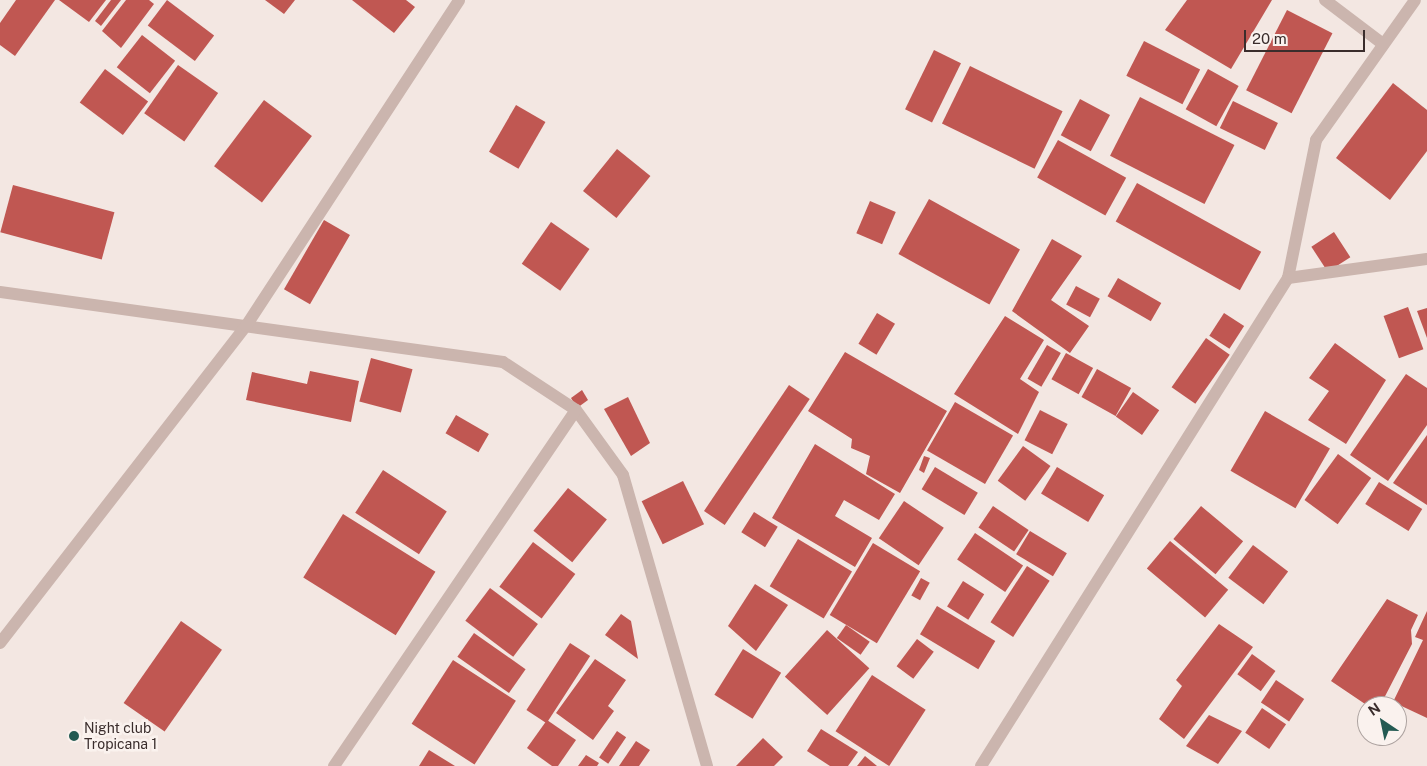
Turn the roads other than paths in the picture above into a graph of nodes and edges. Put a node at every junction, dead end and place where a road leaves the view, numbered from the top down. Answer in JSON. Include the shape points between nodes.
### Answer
{"nodes":[{"id":1,"x":459,"y":0,"type":"edge"},
{"id":2,"x":1325,"y":0,"type":"edge"},
{"id":3,"x":1415,"y":0,"type":"edge"},
{"id":4,"x":1383,"y":44,"type":"junction"},
{"id":5,"x":1427,"y":259,"type":"edge"},
{"id":6,"x":1288,"y":278,"type":"junction"},
{"id":7,"x":0,"y":292,"type":"edge"},
{"id":8,"x":246,"y":326,"type":"junction"},
{"id":9,"x":576,"y":410,"type":"junction"},
{"id":10,"x":0,"y":644,"type":"edge"},
{"id":11,"x":334,"y":766,"type":"edge"},
{"id":12,"x":707,"y":766,"type":"edge"},
{"id":13,"x":981,"y":766,"type":"edge"}],
"edges":[{"from":1,"to":8,"type":"street"},
{"from":2,"to":4,"type":"street"},
{"from":3,"to":4,"type":"street"},
{"from":4,"to":6,"type":"street","via":[[1316,140]]},
{"from":5,"to":6,"type":"street"},
{"from":6,"to":13,"type":"street"},
{"from":7,"to":8,"type":"street"},
{"from":8,"to":9,"type":"street","via":[[503,362]]},
{"from":8,"to":10,"type":"street"},
{"from":9,"to":11,"type":"street"},
{"from":9,"to":12,"type":"street","via":[[623,475]]}]}
